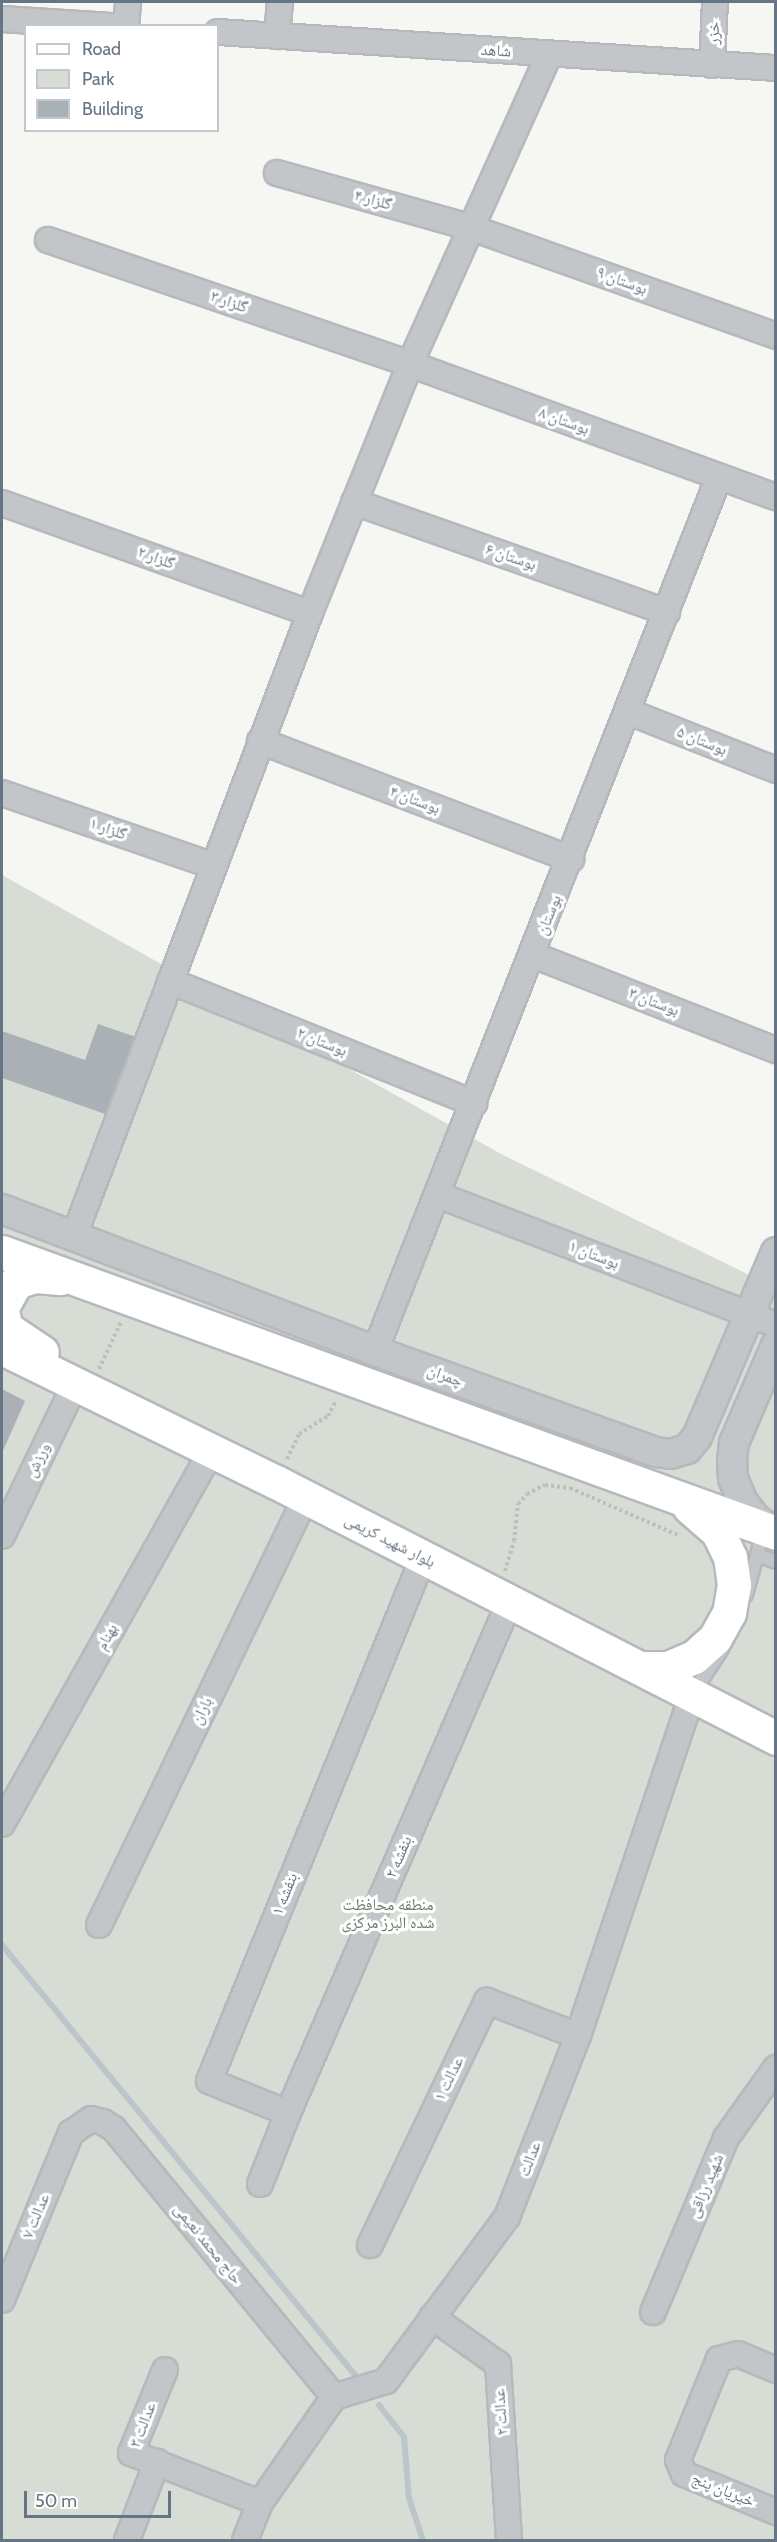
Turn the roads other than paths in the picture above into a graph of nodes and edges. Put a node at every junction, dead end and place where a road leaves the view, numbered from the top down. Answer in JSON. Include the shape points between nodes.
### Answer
{"nodes":[{"id":1,"x":128,"y":2,"type":"edge"},
{"id":2,"x":280,"y":2,"type":"edge"},
{"id":3,"x":715,"y":2,"type":"edge"},
{"id":4,"x":2,"y":20,"type":"edge"},
{"id":5,"x":75,"y":24,"type":"edge"},
{"id":6,"x":126,"y":24,"type":"edge"},
{"id":7,"x":219,"y":32,"type":"edge"},
{"id":8,"x":277,"y":36,"type":"junction"},
{"id":9,"x":549,"y":55,"type":"junction"},
{"id":10,"x":712,"y":64,"type":"junction"},
{"id":11,"x":776,"y":68,"type":"edge"},
{"id":12,"x":277,"y":173,"type":"dead end"},
{"id":13,"x":469,"y":227,"type":"junction"},
{"id":14,"x":48,"y":240,"type":"dead end"},
{"id":15,"x":776,"y":336,"type":"edge"},
{"id":16,"x":410,"y":364,"type":"junction"},
{"id":17,"x":719,"y":477,"type":"junction"},
{"id":18,"x":776,"y":497,"type":"edge"},
{"id":19,"x":354,"y":502,"type":"junction"},
{"id":20,"x":2,"y":503,"type":"edge"},
{"id":21,"x":667,"y":612,"type":"junction"},
{"id":22,"x":310,"y":613,"type":"junction"},
{"id":23,"x":629,"y":712,"type":"junction"},
{"id":24,"x":260,"y":741,"type":"junction"},
{"id":25,"x":776,"y":770,"type":"edge"},
{"id":26,"x":2,"y":792,"type":"edge"},
{"id":27,"x":571,"y":859,"type":"junction"},
{"id":28,"x":214,"y":866,"type":"junction"},
{"id":29,"x":533,"y":955,"type":"junction"},
{"id":30,"x":170,"y":981,"type":"junction"},
{"id":31,"x":776,"y":1050,"type":"edge"},
{"id":32,"x":474,"y":1103,"type":"junction"},
{"id":33,"x":438,"y":1195,"type":"junction"},
{"id":34,"x":2,"y":1209,"type":"edge"},
{"id":35,"x":74,"y":1236,"type":"junction"},
{"id":36,"x":2,"y":1252,"type":"edge"},
{"id":37,"x":776,"y":1252,"type":"edge"},
{"id":38,"x":73,"y":1279,"type":"junction"},
{"id":39,"x":2,"y":1309,"type":"edge"},
{"id":40,"x":762,"y":1320,"type":"edge"},
{"id":41,"x":776,"y":1345,"type":"edge"},
{"id":42,"x":2,"y":1348,"type":"edge"},
{"id":43,"x":375,"y":1351,"type":"junction"},
{"id":44,"x":75,"y":1384,"type":"junction"},
{"id":45,"x":124,"y":1407,"type":"junction"},
{"id":46,"x":212,"y":1449,"type":"junction"},
{"id":47,"x":306,"y":1497,"type":"junction"},
{"id":48,"x":672,"y":1497,"type":"junction"},
{"id":49,"x":2,"y":1536,"type":"edge"},
{"id":50,"x":768,"y":1537,"type":"edge"},
{"id":51,"x":423,"y":1558,"type":"junction"},
{"id":52,"x":776,"y":1562,"type":"edge"},
{"id":53,"x":502,"y":1597,"type":"junction"},
{"id":54,"x":738,"y":1623,"type":"dead end"},
{"id":55,"x":732,"y":1634,"type":"dead end"},
{"id":56,"x":640,"y":1668,"type":"junction"},
{"id":57,"x":692,"y":1696,"type":"junction"},
{"id":58,"x":776,"y":1738,"type":"edge"},
{"id":59,"x":2,"y":1824,"type":"edge"},
{"id":60,"x":99,"y":1925,"type":"dead end"},
{"id":61,"x":578,"y":2036,"type":"junction"},
{"id":62,"x":776,"y":2068,"type":"edge"},
{"id":63,"x":288,"y":2113,"type":"junction"},
{"id":64,"x":71,"y":2133,"type":"joint"},
{"id":65,"x":260,"y":2184,"type":"dead end"},
{"id":66,"x":370,"y":2245,"type":"dead end"},
{"id":67,"x":2,"y":2300,"type":"edge"},
{"id":68,"x":653,"y":2312,"type":"dead end"},
{"id":69,"x":432,"y":2317,"type":"junction"},
{"id":70,"x":165,"y":2370,"type":"dead end"},
{"id":71,"x":776,"y":2370,"type":"edge"},
{"id":72,"x":334,"y":2397,"type":"junction"},
{"id":73,"x":157,"y":2462,"type":"junction"},
{"id":74,"x":260,"y":2503,"type":"junction"},
{"id":75,"x":776,"y":2512,"type":"edge"},
{"id":76,"x":127,"y":2541,"type":"edge"},
{"id":77,"x":245,"y":2541,"type":"edge"},
{"id":78,"x":509,"y":2541,"type":"edge"}],
"edges":[{"from":1,"to":6,"type":"street"},
{"from":2,"to":8,"type":"street"},
{"from":3,"to":10,"type":"street","name":"خزر"},
{"from":4,"to":5,"type":"street"},
{"from":7,"to":8,"type":"street","name":"شاهد"},
{"from":8,"to":9,"type":"street","name":"شاهد"},
{"from":9,"to":10,"type":"street","name":"شاهد"},
{"from":9,"to":13,"type":"street"},
{"from":10,"to":11,"type":"street","name":"شاهد"},
{"from":12,"to":13,"type":"street","name":"گلزار ۴"},
{"from":13,"to":15,"type":"street","name":"بوستان ۹"},
{"from":13,"to":16,"type":"street"},
{"from":14,"to":16,"type":"street","name":"گلزار ۳"},
{"from":16,"to":17,"type":"street","name":"بوستان ۸"},
{"from":16,"to":19,"type":"street"},
{"from":17,"to":18,"type":"street","name":"بوستان ۸"},
{"from":17,"to":21,"type":"street","name":"بوستان"},
{"from":19,"to":21,"type":"street","name":"بوستان ۶"},
{"from":19,"to":22,"type":"street"},
{"from":20,"to":22,"type":"street","name":"گلزار ۲"},
{"from":21,"to":23,"type":"street","name":"بوستان"},
{"from":22,"to":24,"type":"street"},
{"from":23,"to":25,"type":"street","name":"بوستان ۵"},
{"from":23,"to":27,"type":"street","name":"بوستان"},
{"from":24,"to":27,"type":"street","name":"بوستان ۴"},
{"from":24,"to":28,"type":"street"},
{"from":26,"to":28,"type":"street","name":"گلزار ۱"},
{"from":27,"to":29,"type":"street","name":"بوستان"},
{"from":28,"to":30,"type":"street"},
{"from":29,"to":31,"type":"street","name":"بوستان ۳"},
{"from":29,"to":32,"type":"street","name":"بوستان"},
{"from":30,"to":32,"type":"street","name":"بوستان ۲"},
{"from":30,"to":35,"type":"street"},
{"from":32,"to":33,"type":"street","name":"بوستان"},
{"from":33,"to":40,"type":"street","name":"بوستان ۱"},
{"from":33,"to":43,"type":"street","name":"بوستان"},
{"from":34,"to":35,"type":"street","name":"چمران"},
{"from":35,"to":43,"type":"street","name":"چمران"},
{"from":36,"to":38,"type":"main road"},
{"from":37,"to":40,"type":"street","name":"چمران"},
{"from":38,"to":39,"type":"main road","via":[[35,1276],[16,1282]]},
{"from":38,"to":48,"type":"main road"},
{"from":39,"to":45,"type":"main road","via":[[6,1328],[95,1378]]},
{"from":40,"to":43,"type":"street","name":"چمران","via":[[696,1437],[687,1449],[675,1454],[656,1452]]},
{"from":41,"to":50,"type":"street","via":[[734,1443],[732,1461],[738,1492]]},
{"from":42,"to":44,"type":"main road","name":"بلوار شهید کریمی"},
{"from":44,"to":45,"type":"main road","name":"بلوار شهید کریمی"},
{"from":44,"to":49,"type":"street","name":"ورزش"},
{"from":45,"to":46,"type":"main road","name":"بلوار شهید کریمی"},
{"from":46,"to":47,"type":"main road","name":"بلوار شهید کریمی"},
{"from":46,"to":59,"type":"street","name":"بهنام"},
{"from":47,"to":51,"type":"main road","name":"بلوار شهید کریمی"},
{"from":47,"to":60,"type":"street","name":"باران"},
{"from":48,"to":50,"type":"main road"},
{"from":48,"to":56,"type":"main road","via":[[697,1512],[718,1532],[730,1557],[734,1585],[731,1604],[715,1638],[694,1656],[668,1668]]},
{"from":50,"to":52,"type":"lane"},
{"from":50,"to":54,"type":"lane"},
{"from":51,"to":53,"type":"main road","name":"بلوار شهید کریمی"},
{"from":51,"to":63,"type":"street","name":"بنفشه ۱","via":[[209,2081]]},
{"from":53,"to":56,"type":"main road","name":"بلوار شهید کریمی"},
{"from":53,"to":63,"type":"street","name":"بنفشه ۲"},
{"from":55,"to":57,"type":"lane"},
{"from":56,"to":57,"type":"main road","name":"بلوار شهید کریمی"},
{"from":57,"to":58,"type":"main road","name":"بلوار شهید کریمی"},
{"from":57,"to":61,"type":"street","name":"عدالت"},
{"from":61,"to":66,"type":"street","name":"عدالت ۱","via":[[487,2001]]},
{"from":61,"to":69,"type":"street","name":"عدالت","via":[[507,2217]]},
{"from":62,"to":68,"type":"street","name":"شهید رزاقی","via":[[726,2138]]},
{"from":63,"to":65,"type":"street"},
{"from":64,"to":67,"type":"street","name":"۷ عدالت"},
{"from":64,"to":72,"type":"street","name":"حاج محمد نعیمی","via":[[91,2120],[114,2129]]},
{"from":69,"to":72,"type":"street","name":"عدالت","via":[[386,2381]]},
{"from":69,"to":78,"type":"street","name":"عدالت ۲","via":[[498,2364]]},
{"from":70,"to":73,"type":"street","name":"عدالت ۳","via":[[131,2452]]},
{"from":71,"to":75,"type":"street","name":"خیریان پنج","via":[[738,2354],[719,2360],[678,2460],[684,2474]]},
{"from":72,"to":74,"type":"street"},
{"from":73,"to":74,"type":"street","name":"عدالت ۳"},
{"from":73,"to":76,"type":"street"},
{"from":74,"to":77,"type":"street"}]}
